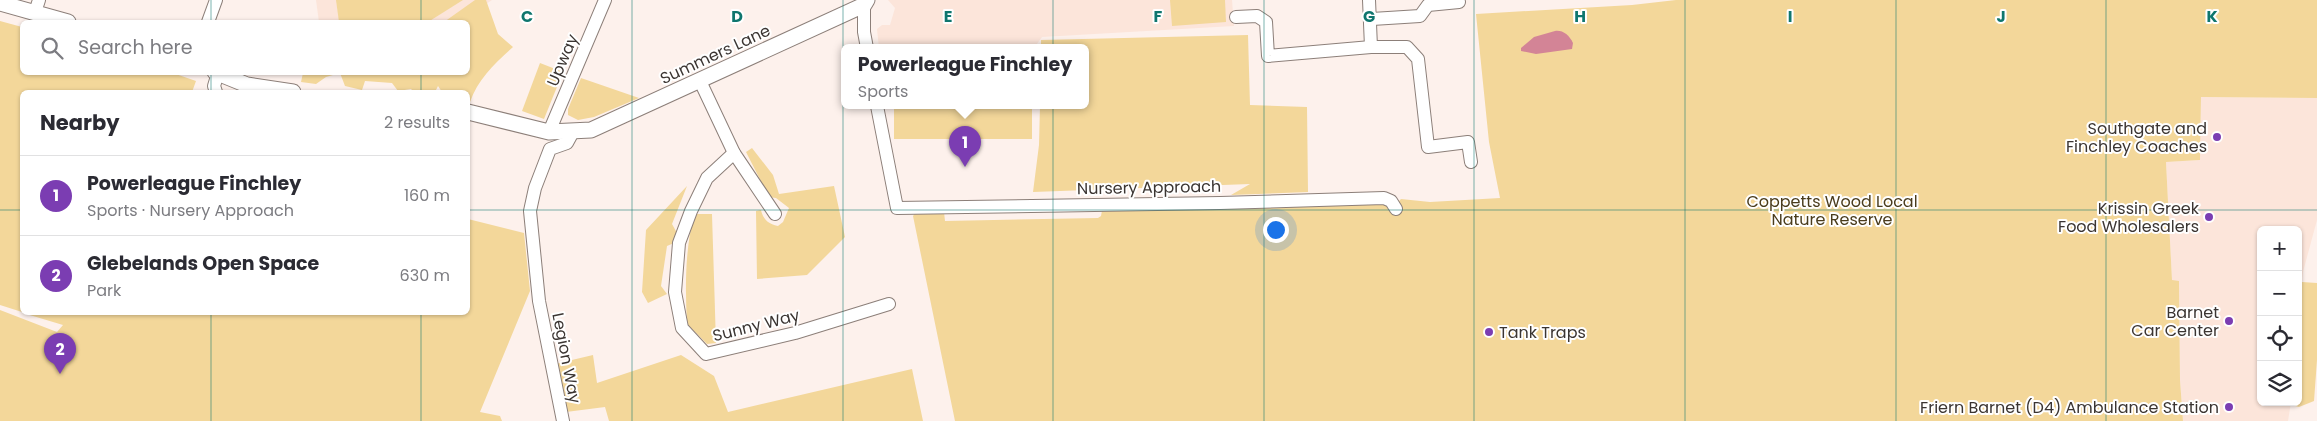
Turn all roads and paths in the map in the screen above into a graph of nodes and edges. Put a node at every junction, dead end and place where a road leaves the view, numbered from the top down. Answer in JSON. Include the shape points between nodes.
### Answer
{"nodes":[{"id":1,"x":216,"y":0,"type":"edge"},
{"id":2,"x":605,"y":0,"type":"edge"},
{"id":3,"x":1369,"y":0,"type":"edge"},
{"id":4,"x":1459,"y":2,"type":"dead end"},
{"id":5,"x":0,"y":3,"type":"edge"},
{"id":6,"x":865,"y":3,"type":"edge"},
{"id":7,"x":37,"y":6,"type":"edge"},
{"id":8,"x":1236,"y":17,"type":"dead end"},
{"id":9,"x":1372,"y":19,"type":"junction"},
{"id":10,"x":64,"y":20,"type":"edge"},
{"id":11,"x":209,"y":20,"type":"edge"},
{"id":12,"x":866,"y":44,"type":"edge"},
{"id":13,"x":1371,"y":47,"type":"junction"},
{"id":14,"x":217,"y":75,"type":"edge"},
{"id":15,"x":222,"y":75,"type":"edge"},
{"id":16,"x":700,"y":81,"type":"junction"},
{"id":17,"x":215,"y":90,"type":"edge"},
{"id":18,"x":280,"y":90,"type":"edge"},
{"id":19,"x":879,"y":109,"type":"edge"},
{"id":20,"x":470,"y":112,"type":"edge"},
{"id":21,"x":549,"y":132,"type":"junction"},
{"id":22,"x":574,"y":132,"type":"junction"},
{"id":23,"x":734,"y":153,"type":"junction"},
{"id":24,"x":1471,"y":162,"type":"dead end"},
{"id":25,"x":1396,"y":209,"type":"dead end"},
{"id":26,"x":775,"y":214,"type":"dead end"},
{"id":27,"x":539,"y":301,"type":"joint"},
{"id":28,"x":889,"y":304,"type":"dead end"},
{"id":29,"x":563,"y":421,"type":"edge"}],
"edges":[{"from":1,"to":11,"type":"street"},
{"from":2,"to":21,"type":"street","name":"Upway"},
{"from":3,"to":9,"type":"street"},
{"from":4,"to":9,"type":"street","via":[[1428,5],[1420,16]]},
{"from":5,"to":7,"type":"street"},
{"from":6,"to":12,"type":"street"},
{"from":6,"to":16,"type":"street","name":"Summers Lane"},
{"from":7,"to":10,"type":"street"},
{"from":8,"to":13,"type":"street","via":[[1257,16],[1266,22],[1268,56]]},
{"from":9,"to":13,"type":"street"},
{"from":13,"to":24,"type":"street","via":[[1407,47],[1414,53],[1418,59],[1428,147],[1468,142]]},
{"from":14,"to":17,"type":"street"},
{"from":15,"to":18,"type":"street","via":[[248,85]]},
{"from":16,"to":22,"type":"street","name":"Summers Lane","via":[[591,130]]},
{"from":16,"to":23,"type":"street"},
{"from":19,"to":25,"type":"street","name":"Nursery Approach","via":[[897,208],[1384,198]]},
{"from":20,"to":21,"type":"street","name":"Summers Lane"},
{"from":21,"to":22,"type":"street","name":"Summers Lane"},
{"from":22,"to":27,"type":"street","name":"Summers Lane","via":[[567,143],[550,148],[530,211]]},
{"from":23,"to":26,"type":"street"},
{"from":23,"to":28,"type":"street","name":"Sunny Way","via":[[707,178],[680,243],[675,292],[682,328],[706,354],[795,333]]},
{"from":27,"to":29,"type":"street","name":"Legion Way"}]}
